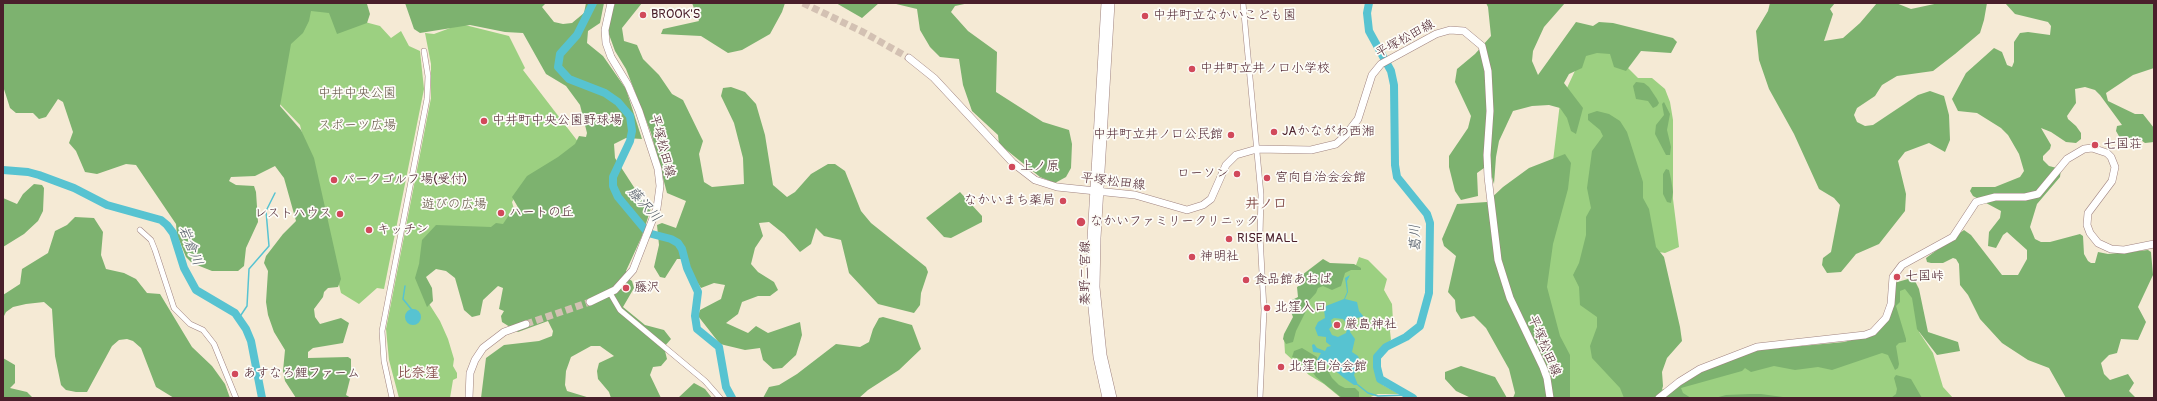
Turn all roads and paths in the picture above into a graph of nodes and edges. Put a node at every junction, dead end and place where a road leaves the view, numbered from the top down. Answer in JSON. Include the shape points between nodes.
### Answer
{"nodes":[{"id":1,"x":611,"y":3,"type":"edge"},
{"id":2,"x":1105,"y":3,"type":"edge"},
{"id":3,"x":1111,"y":3,"type":"edge"},
{"id":4,"x":1243,"y":3,"type":"edge"},
{"id":5,"x":424,"y":51,"type":"dead end"},
{"id":6,"x":909,"y":58,"type":"tunnel mouth"},
{"id":7,"x":1257,"y":149,"type":"junction"},
{"id":8,"x":1097,"y":192,"type":"junction"},
{"id":9,"x":140,"y":230,"type":"dead end"},
{"id":10,"x":2154,"y":244,"type":"edge"},
{"id":11,"x":610,"y":293,"type":"junction"},
{"id":12,"x":590,"y":302,"type":"tunnel mouth"},
{"id":13,"x":526,"y":324,"type":"tunnel mouth"},
{"id":14,"x":236,"y":398,"type":"edge"},
{"id":15,"x":392,"y":398,"type":"edge"},
{"id":16,"x":470,"y":398,"type":"edge"},
{"id":17,"x":720,"y":398,"type":"edge"},
{"id":18,"x":1106,"y":398,"type":"edge"},
{"id":19,"x":1113,"y":398,"type":"edge"},
{"id":20,"x":1260,"y":398,"type":"edge"},
{"id":21,"x":1550,"y":398,"type":"edge"},
{"id":22,"x":1659,"y":398,"type":"edge"}],
"edges":[{"from":1,"to":11,"type":"main road","name":"平塚松田線","via":[[605,30],[606,43],[611,57],[634,97],[658,170],[660,200],[633,270]]},
{"from":2,"to":8,"type":"main road","name":"秦野二宮線"},
{"from":3,"to":8,"type":"main road","name":"秦野二宮線"},
{"from":4,"to":7,"type":"street"},
{"from":5,"to":15,"type":"street","via":[[428,76],[426,99],[382,331],[384,361]]},
{"from":6,"to":8,"type":"main road","name":"平塚松田線","via":[[934,78],[1002,152],[1026,174],[1045,184]]},
{"from":7,"to":8,"type":"main road","name":"平塚松田線","via":[[1231,159],[1222,171],[1214,195],[1194,209],[1179,209],[1136,195]]},
{"from":7,"to":20,"type":"street","via":[[1264,310]]},
{"from":7,"to":21,"type":"main road","name":"平塚松田線","via":[[1304,151],[1336,144],[1358,119],[1372,75],[1381,64],[1436,34],[1450,30],[1469,34],[1485,51],[1488,70],[1488,177],[1498,260],[1510,298],[1545,372]]},
{"from":8,"to":18,"type":"main road","name":"秦野二宮線","via":[[1090,288],[1097,357]]},
{"from":8,"to":19,"type":"main road","name":"秦野二宮線","via":[[1097,294],[1103,355]]},
{"from":9,"to":14,"type":"street","via":[[151,240],[174,308],[190,324],[203,330],[214,344]]},
{"from":10,"to":22,"type":"main road","via":[[2117,250],[2098,243],[2090,233],[2087,225],[2088,213],[2112,181],[2115,167],[2107,153],[2084,148],[2067,159],[2038,194],[2025,197],[1995,197],[1976,202],[1953,237],[1902,265],[1893,277],[1891,304],[1886,318],[1873,332],[1866,335],[1757,347],[1700,369]]},
{"from":11,"to":12,"type":"main road","name":"平塚松田線"},
{"from":11,"to":17,"type":"street","via":[[620,310],[705,382]]},
{"from":13,"to":16,"type":"main road","via":[[504,332],[483,348],[470,373]]}]}
